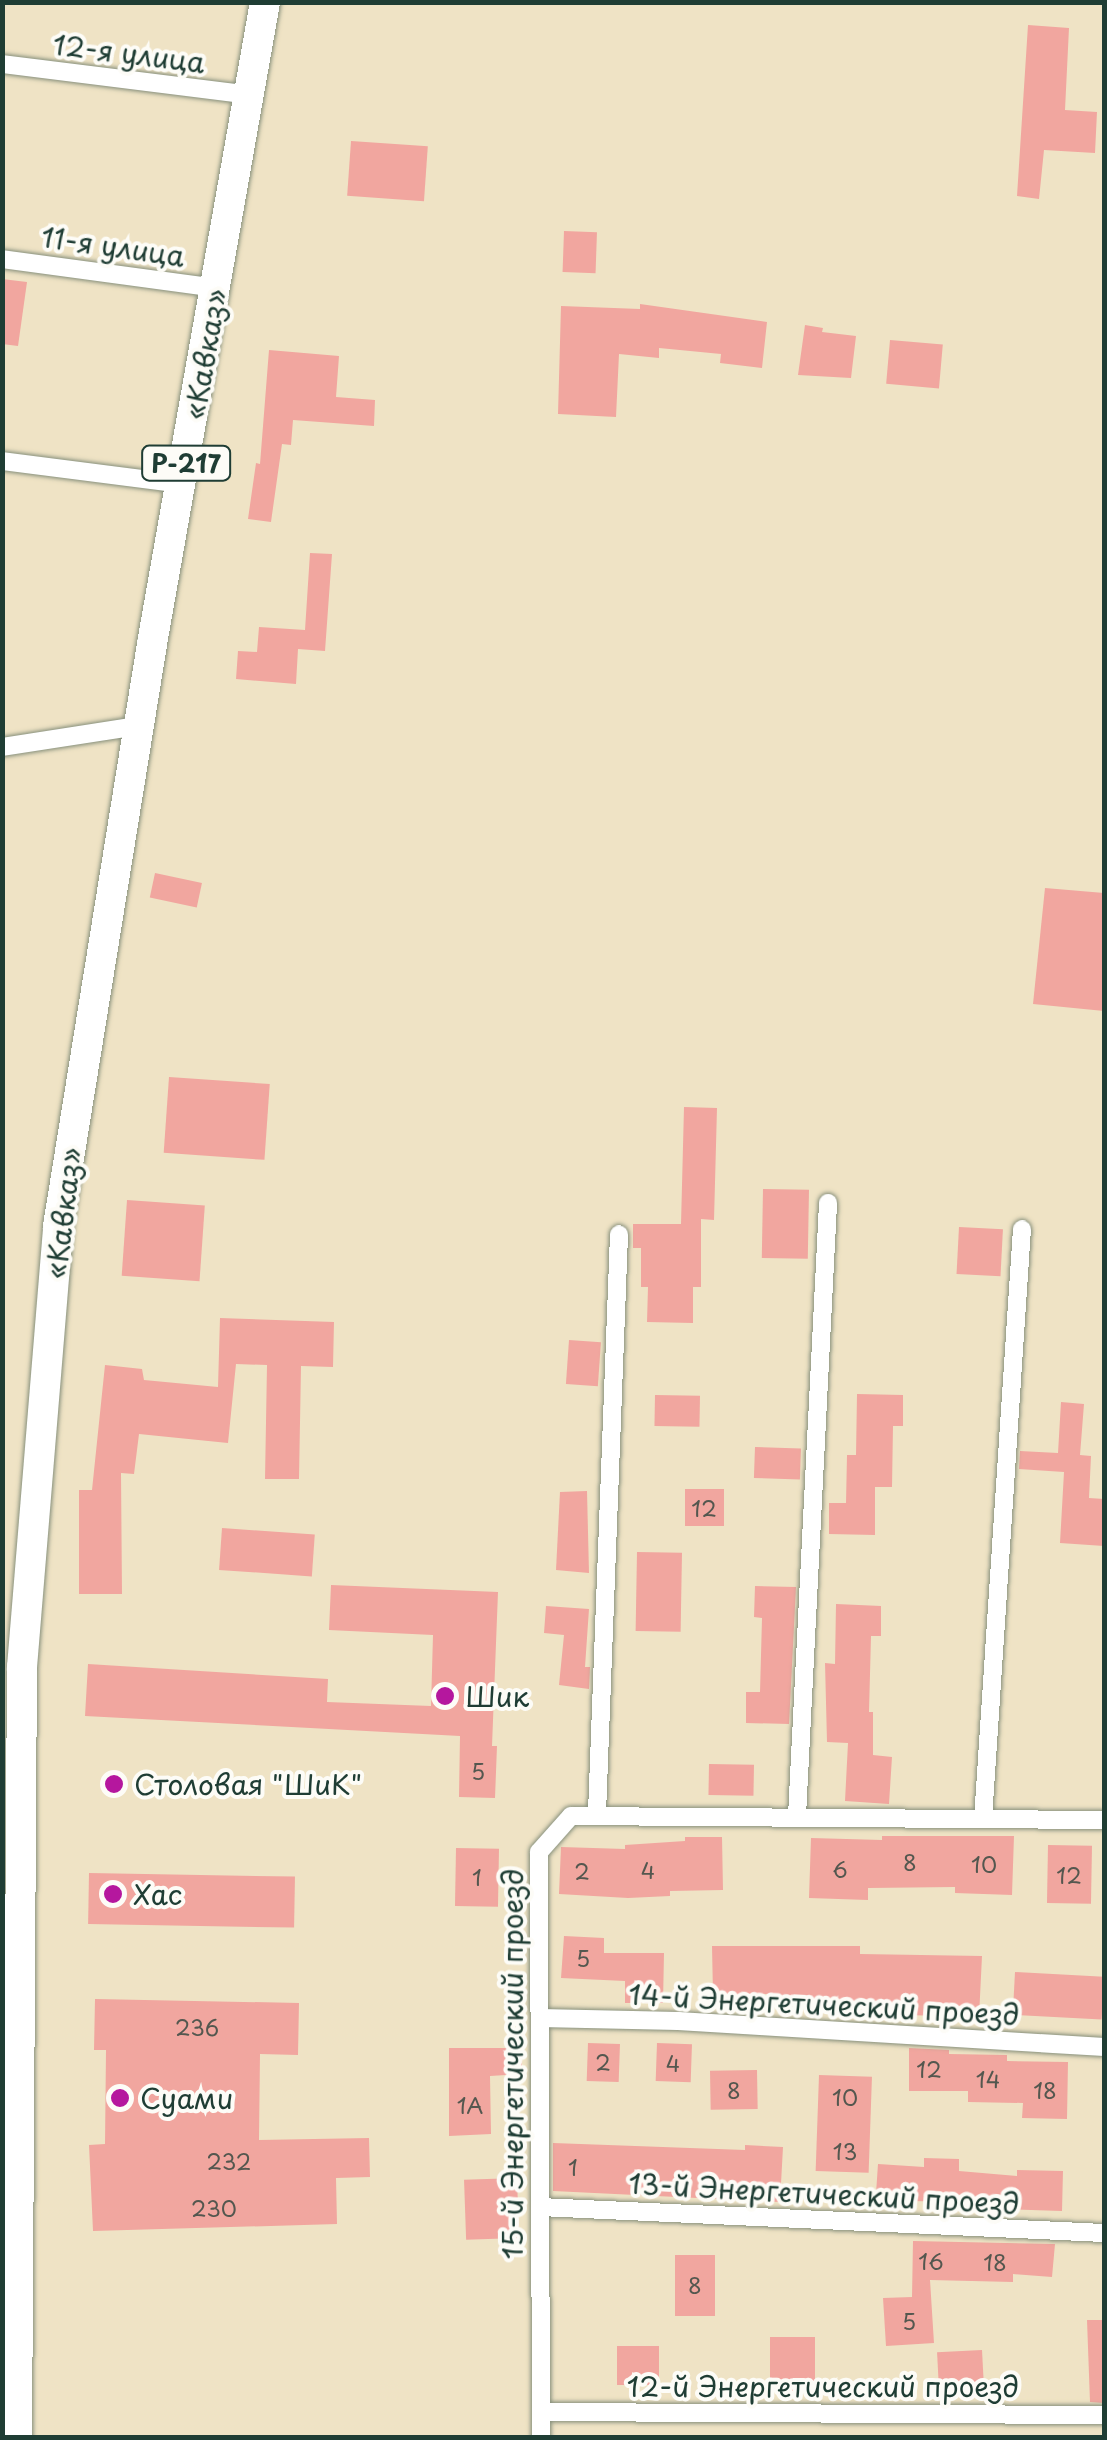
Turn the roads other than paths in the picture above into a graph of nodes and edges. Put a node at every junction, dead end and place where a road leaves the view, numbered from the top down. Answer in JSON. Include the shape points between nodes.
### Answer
{"nodes":[{"id":1,"x":265,"y":2,"type":"edge"},
{"id":2,"x":2,"y":64,"type":"edge"},
{"id":3,"x":250,"y":95,"type":"junction"},
{"id":4,"x":2,"y":260,"type":"edge"},
{"id":5,"x":217,"y":288,"type":"junction"},
{"id":6,"x":2,"y":460,"type":"edge"},
{"id":7,"x":182,"y":484,"type":"junction"},
{"id":8,"x":138,"y":726,"type":"junction"},
{"id":9,"x":2,"y":747,"type":"edge"},
{"id":10,"x":828,"y":1203,"type":"dead end"},
{"id":11,"x":1022,"y":1229,"type":"dead end"},
{"id":12,"x":619,"y":1234,"type":"dead end"},
{"id":13,"x":597,"y":1813,"type":"junction"},
{"id":14,"x":797,"y":1816,"type":"junction"},
{"id":15,"x":983,"y":1820,"type":"junction"},
{"id":16,"x":1104,"y":1820,"type":"edge"},
{"id":17,"x":540,"y":2018,"type":"junction"},
{"id":18,"x":1104,"y":2047,"type":"edge"},
{"id":19,"x":540,"y":2207,"type":"junction"},
{"id":20,"x":1104,"y":2233,"type":"edge"},
{"id":21,"x":10,"y":2288,"type":"edge"},
{"id":22,"x":541,"y":2412,"type":"junction"},
{"id":23,"x":1104,"y":2414,"type":"edge"},
{"id":24,"x":17,"y":2438,"type":"edge"},
{"id":25,"x":541,"y":2438,"type":"edge"}],
"edges":[{"from":1,"to":3,"type":"highway","name":"«Кавказ»","number":"Р-217"},
{"from":2,"to":3,"type":"street","name":"12-я улица"},
{"from":3,"to":5,"type":"highway","name":"«Кавказ»","number":"Р-217"},
{"from":4,"to":5,"type":"street","name":"11-я улица"},
{"from":5,"to":7,"type":"highway","name":"«Кавказ»","number":"Р-217"},
{"from":6,"to":7,"type":"street"},
{"from":7,"to":8,"type":"highway","name":"«Кавказ»","number":"Р-217"},
{"from":8,"to":9,"type":"street"},
{"from":8,"to":21,"type":"highway","name":"«Кавказ»","number":"Р-217","via":[[58,1226],[25,1629]]},
{"from":10,"to":14,"type":"street"},
{"from":11,"to":15,"type":"street"},
{"from":12,"to":13,"type":"street"},
{"from":13,"to":14,"type":"street","name":"15-й Энергетический проезд"},
{"from":13,"to":17,"type":"street","name":"15-й Энергетический проезд","via":[[571,1816],[540,1852]]},
{"from":14,"to":15,"type":"street","name":"15-й Энергетический проезд"},
{"from":15,"to":16,"type":"street","name":"15-й Энергетический проезд"},
{"from":17,"to":18,"type":"street","name":"14-й Энергетический проезд"},
{"from":17,"to":19,"type":"street","name":"15-й Энергетический проезд"},
{"from":19,"to":20,"type":"street","name":"13-й Энергетический проезд"},
{"from":19,"to":22,"type":"street","name":"15-й Энергетический проезд"},
{"from":21,"to":24,"type":"highway","name":"«Кавказ»","number":"Р-217"},
{"from":22,"to":23,"type":"street","name":"12-й Энергетический проезд"},
{"from":22,"to":25,"type":"street","name":"15-й Энергетический проезд"}]}
